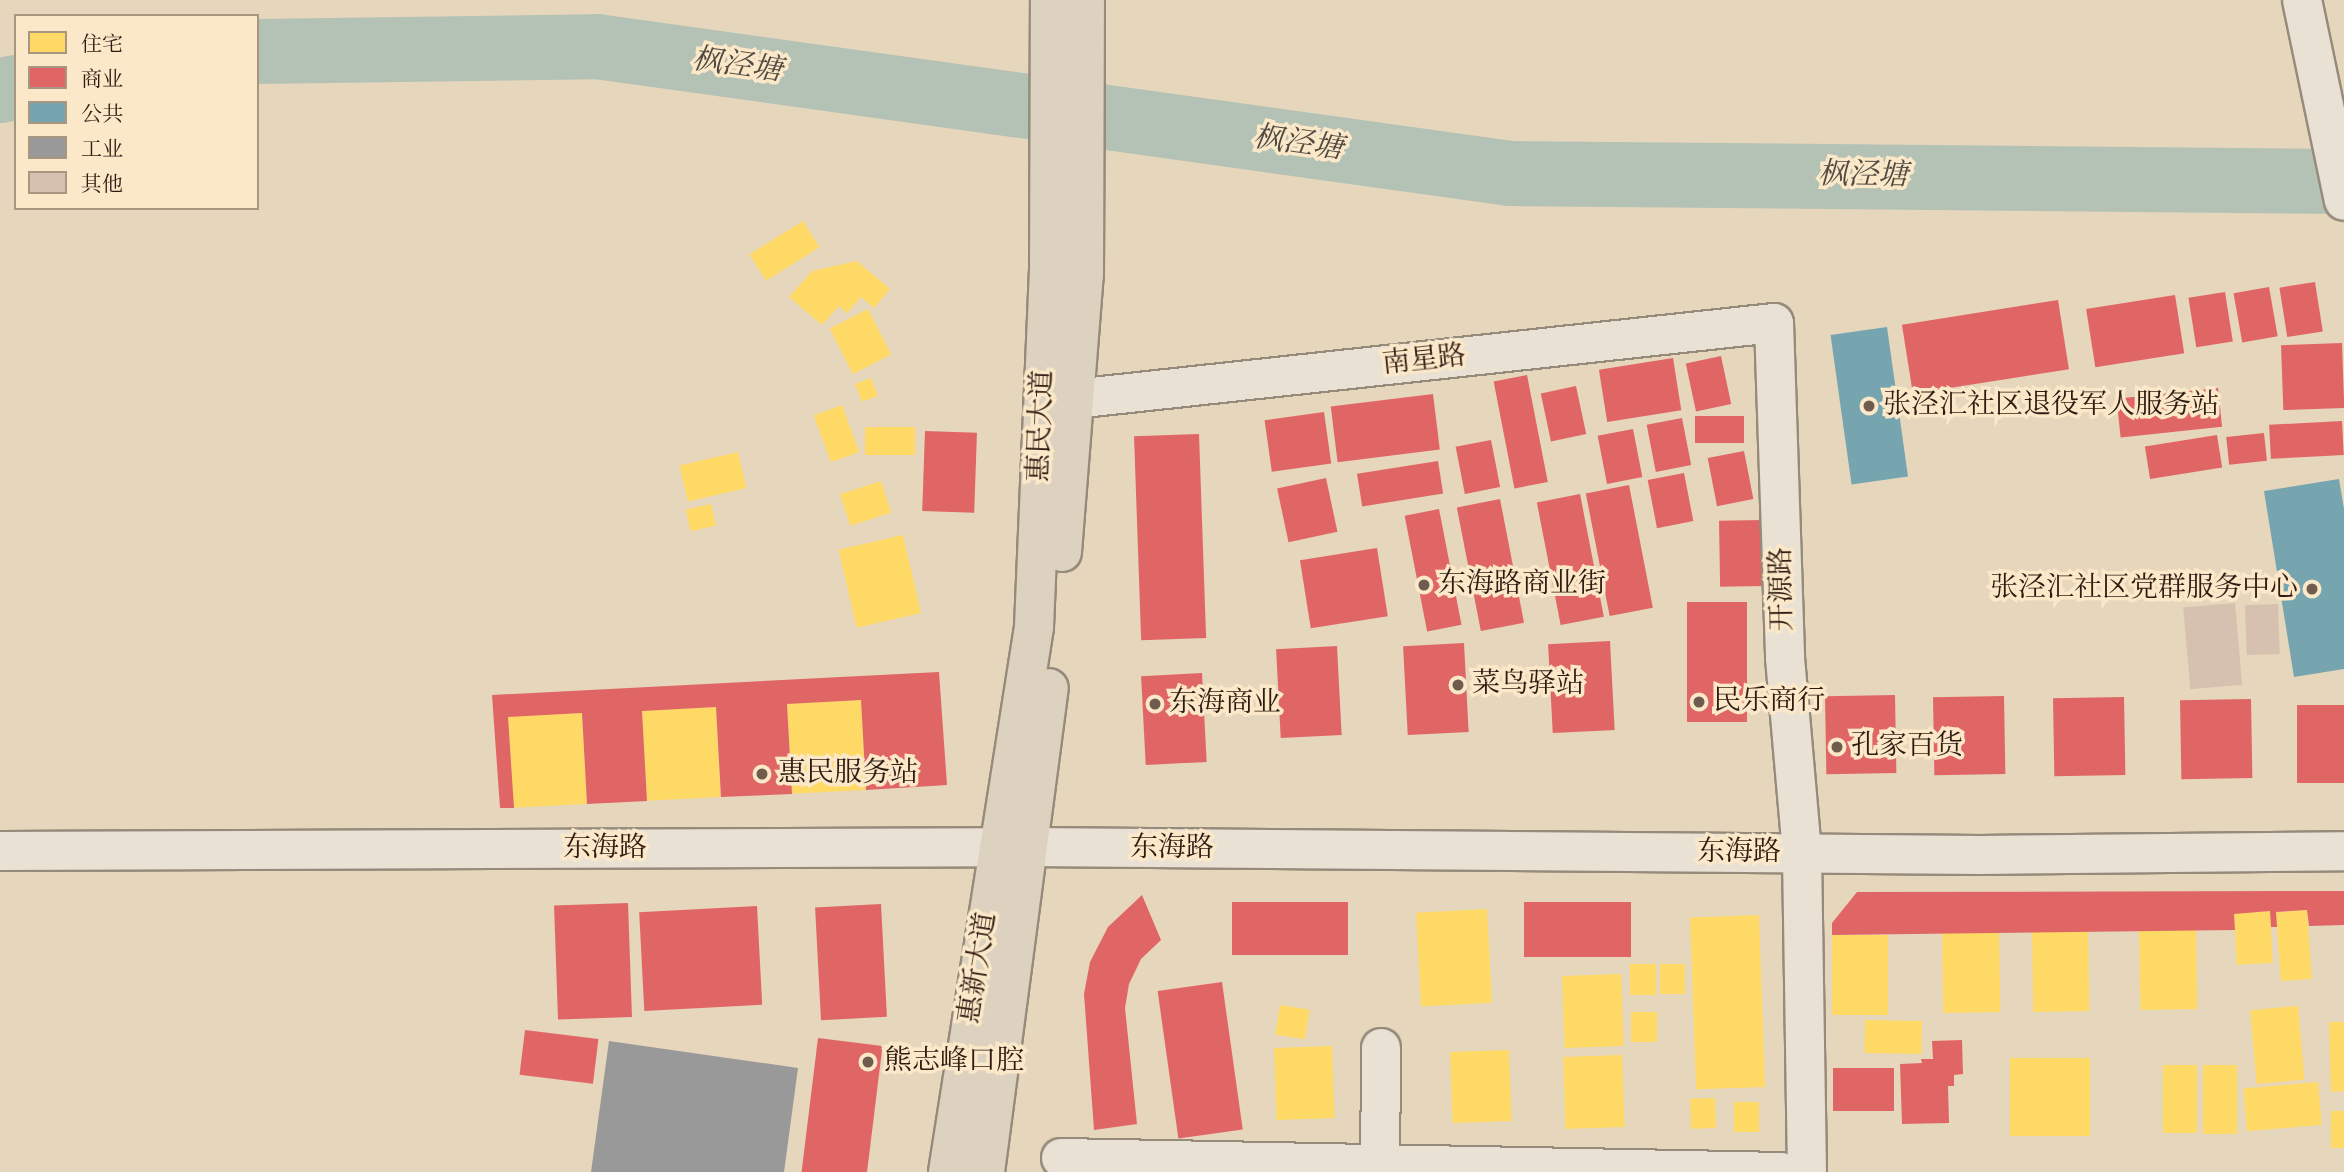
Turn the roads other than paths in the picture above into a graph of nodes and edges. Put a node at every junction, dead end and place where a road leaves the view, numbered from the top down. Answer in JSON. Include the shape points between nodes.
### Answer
{"nodes":[{"id":1,"x":2302,"y":0,"type":"edge"},
{"id":2,"x":1067,"y":3,"type":"edge"},
{"id":3,"x":2344,"y":201,"type":"edge"},
{"id":4,"x":1066,"y":273,"type":"junction"},
{"id":5,"x":1774,"y":323,"type":"joint"},
{"id":6,"x":1074,"y":399,"type":"junction"},
{"id":7,"x":1013,"y":848,"type":"junction"},
{"id":8,"x":0,"y":851,"type":"edge"},
{"id":9,"x":2344,"y":852,"type":"edge"},
{"id":10,"x":1802,"y":854,"type":"junction"},
{"id":11,"x":1381,"y":1048,"type":"dead end"},
{"id":12,"x":1061,"y":1158,"type":"dead end"},
{"id":13,"x":1380,"y":1168,"type":"edge"},
{"id":14,"x":948,"y":1172,"type":"edge"},
{"id":15,"x":985,"y":1172,"type":"edge"},
{"id":16,"x":1781,"y":1172,"type":"edge"},
{"id":17,"x":1807,"y":1172,"type":"edge"}],
"edges":[{"from":1,"to":3,"type":"street"},
{"from":2,"to":4,"type":"main road","name":"惠民大道"},
{"from":4,"to":6,"type":"main road","name":"惠民大道"},
{"from":4,"to":7,"type":"main road","name":"惠民大道"},
{"from":5,"to":6,"type":"street","name":"南星路"},
{"from":5,"to":10,"type":"street","name":"开源路","via":[[1785,657]]},
{"from":6,"to":7,"type":"main road","name":"惠民大道","via":[[1055,638]]},
{"from":7,"to":8,"type":"street","name":"东海路"},
{"from":7,"to":10,"type":"street","name":"东海路"},
{"from":7,"to":14,"type":"main road","name":"惠新大道"},
{"from":7,"to":15,"type":"main road","name":"惠新大道"},
{"from":9,"to":10,"type":"street","name":"东海路"},
{"from":10,"to":17,"type":"street","name":"开源路"},
{"from":11,"to":13,"type":"street"},
{"from":12,"to":13,"type":"street"},
{"from":13,"to":16,"type":"street"}]}
